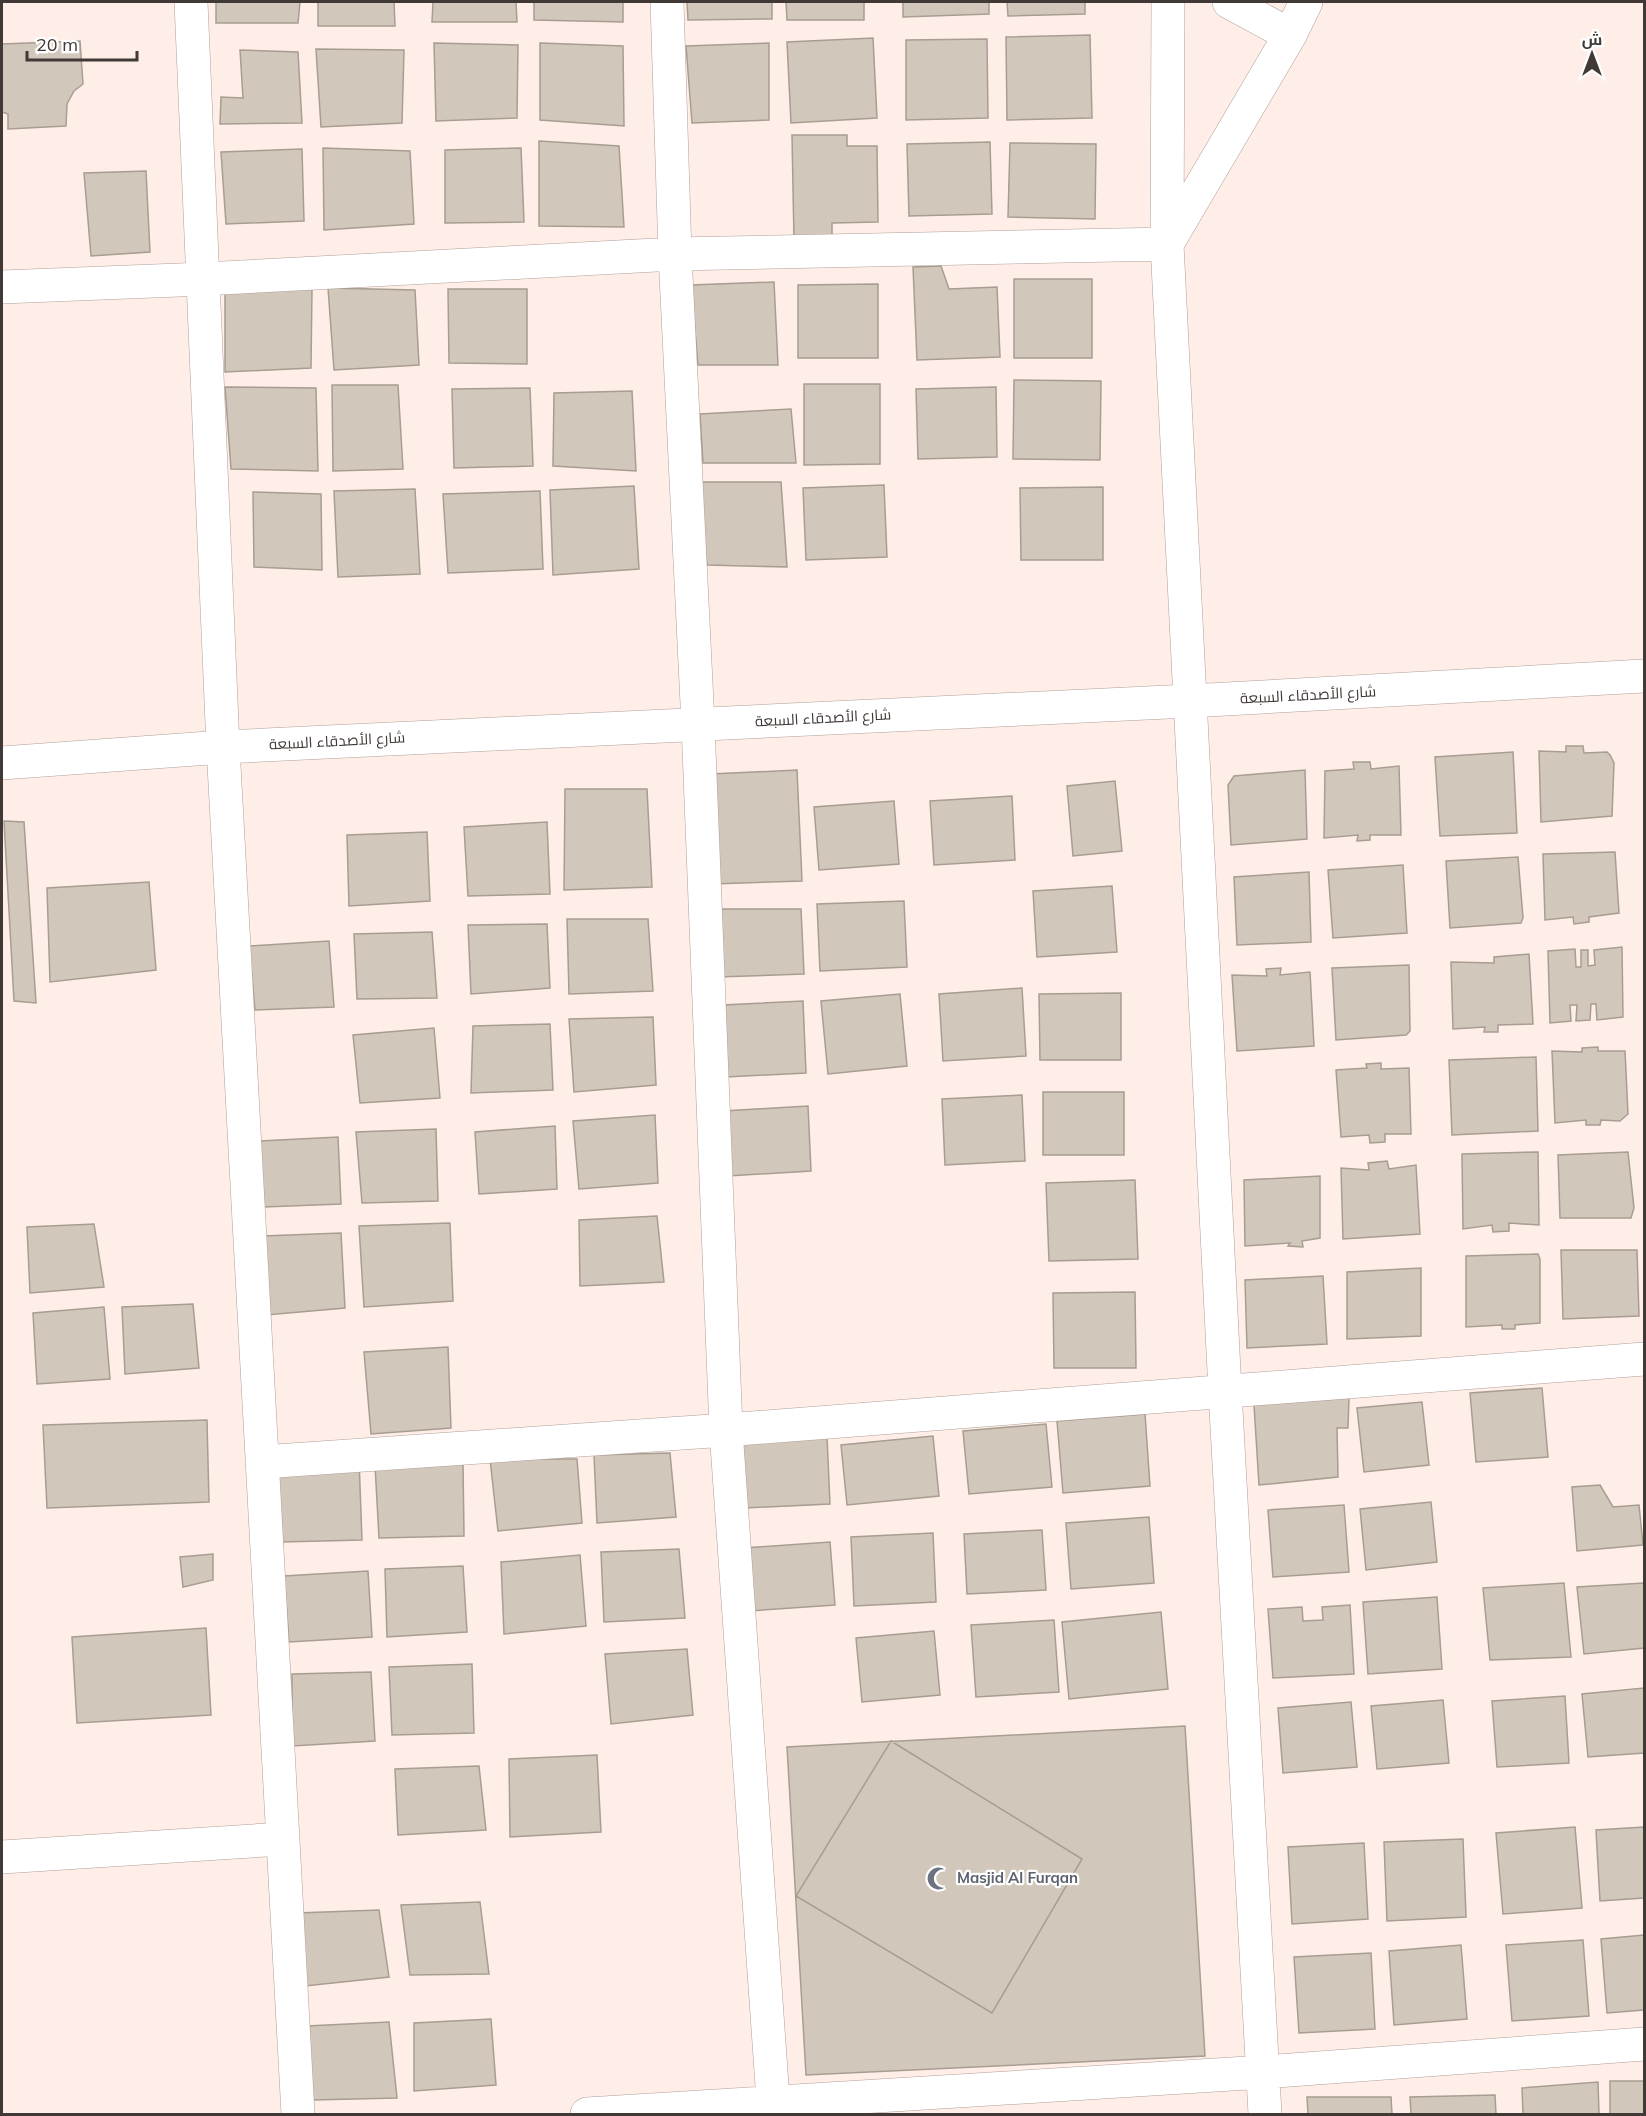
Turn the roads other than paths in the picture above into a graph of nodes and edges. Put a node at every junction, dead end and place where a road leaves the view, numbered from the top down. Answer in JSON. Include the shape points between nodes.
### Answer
{"nodes":[{"id":1,"x":191,"y":2,"type":"edge"},
{"id":2,"x":667,"y":2,"type":"edge"},
{"id":3,"x":1168,"y":2,"type":"edge"},
{"id":4,"x":1228,"y":2,"type":"edge"},
{"id":5,"x":1306,"y":2,"type":"edge"},
{"id":6,"x":1290,"y":35,"type":"junction"},
{"id":7,"x":1167,"y":244,"type":"junction"},
{"id":8,"x":675,"y":254,"type":"junction"},
{"id":9,"x":204,"y":279,"type":"junction"},
{"id":10,"x":2,"y":287,"type":"edge"},
{"id":11,"x":1644,"y":676,"type":"edge"},
{"id":12,"x":1190,"y":701,"type":"junction"},
{"id":13,"x":698,"y":724,"type":"junction"},
{"id":14,"x":223,"y":747,"type":"junction"},
{"id":15,"x":2,"y":763,"type":"edge"},
{"id":16,"x":1644,"y":1359,"type":"edge"},
{"id":17,"x":1225,"y":1391,"type":"junction"},
{"id":18,"x":726,"y":1430,"type":"junction"},
{"id":19,"x":262,"y":1462,"type":"junction"},
{"id":20,"x":282,"y":1839,"type":"junction"},
{"id":21,"x":2,"y":1857,"type":"edge"},
{"id":22,"x":1644,"y":2044,"type":"edge"},
{"id":23,"x":1264,"y":2072,"type":"junction"},
{"id":24,"x":773,"y":2109,"type":"edge"},
{"id":25,"x":298,"y":2115,"type":"edge"},
{"id":26,"x":587,"y":2115,"type":"edge"},
{"id":27,"x":1266,"y":2115,"type":"edge"}],
"edges":[{"from":1,"to":9,"type":"street"},
{"from":2,"to":8,"type":"street"},
{"from":3,"to":7,"type":"street"},
{"from":4,"to":6,"type":"street"},
{"from":5,"to":6,"type":"street"},
{"from":6,"to":7,"type":"street"},
{"from":7,"to":8,"type":"street"},
{"from":7,"to":12,"type":"street"},
{"from":8,"to":9,"type":"street"},
{"from":8,"to":13,"type":"street"},
{"from":9,"to":10,"type":"street"},
{"from":9,"to":14,"type":"street"},
{"from":11,"to":12,"type":"street","name":"شارع الأصدقاء السبعة"},
{"from":12,"to":13,"type":"street","name":"شارع الأصدقاء السبعة"},
{"from":12,"to":17,"type":"street"},
{"from":13,"to":14,"type":"street","name":"شارع الأصدقاء السبعة"},
{"from":13,"to":18,"type":"street"},
{"from":14,"to":15,"type":"street","name":"شارع الأصدقاء السبعة"},
{"from":14,"to":19,"type":"street"},
{"from":16,"to":17,"type":"street"},
{"from":17,"to":18,"type":"street"},
{"from":17,"to":23,"type":"street"},
{"from":18,"to":19,"type":"street"},
{"from":18,"to":24,"type":"street"},
{"from":19,"to":20,"type":"street"},
{"from":20,"to":21,"type":"street"},
{"from":20,"to":25,"type":"street"},
{"from":22,"to":23,"type":"street"},
{"from":23,"to":24,"type":"street"},
{"from":23,"to":27,"type":"street"},
{"from":24,"to":26,"type":"street"}]}
